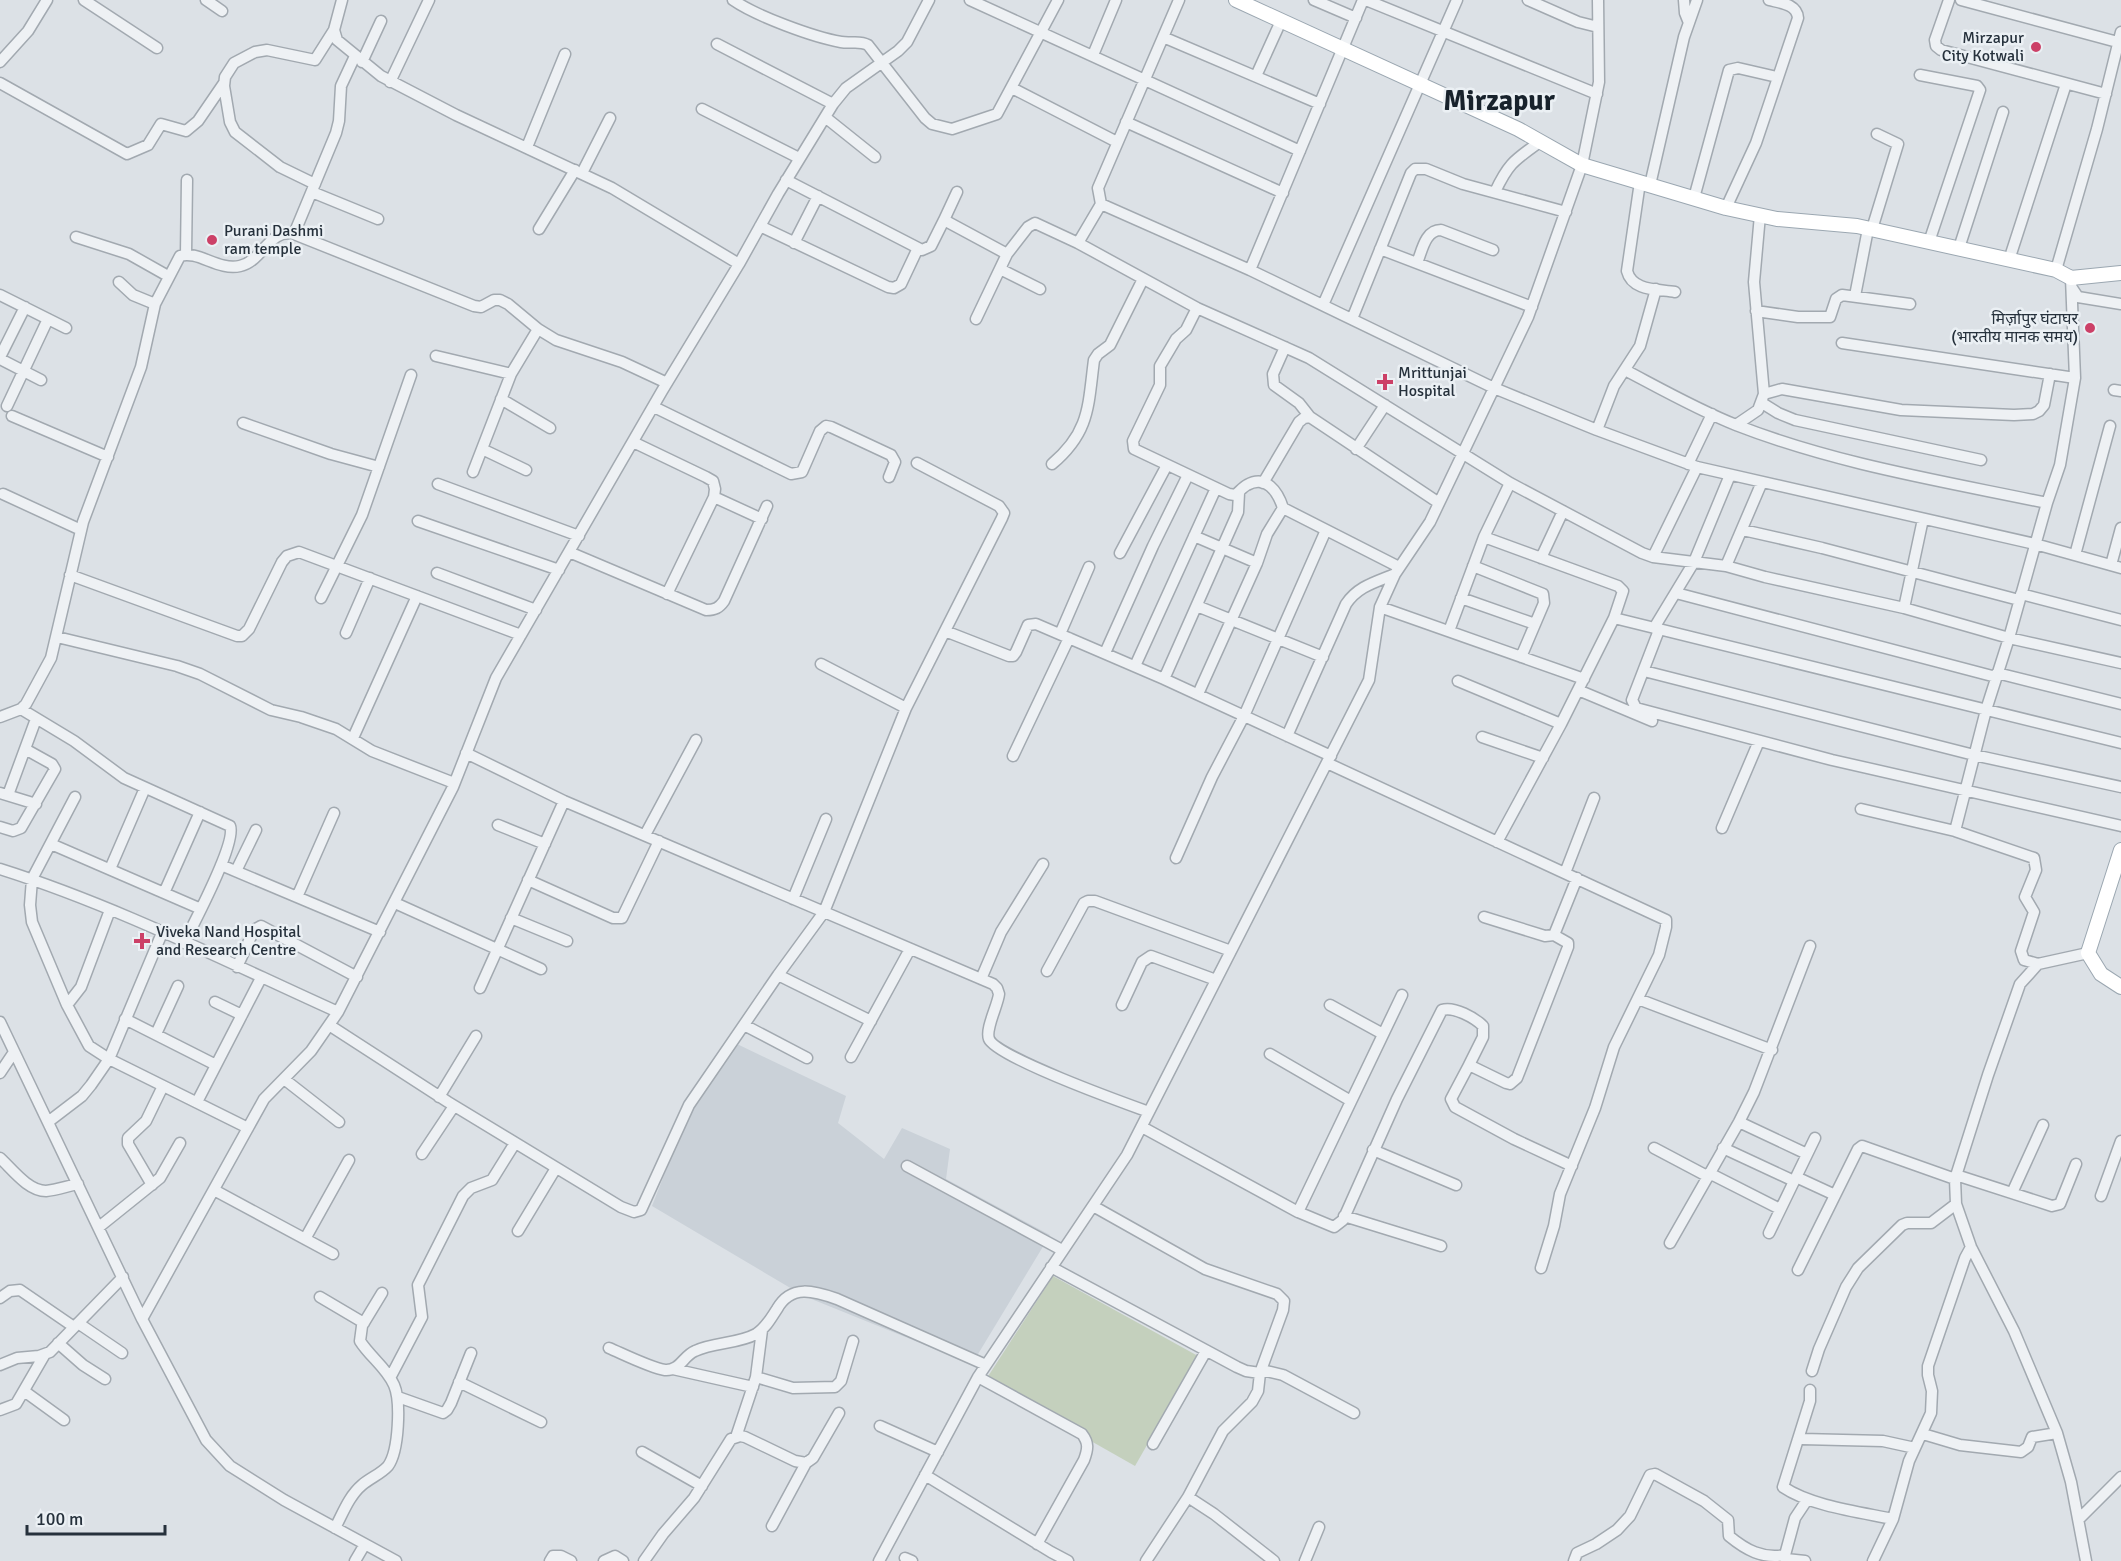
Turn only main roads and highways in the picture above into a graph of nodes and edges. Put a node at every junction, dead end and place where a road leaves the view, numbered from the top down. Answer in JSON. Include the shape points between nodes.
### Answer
{"nodes":[{"id":1,"x":1236,"y":0,"type":"edge"},
{"id":2,"x":2121,"y":273,"type":"edge"},
{"id":3,"x":2121,"y":850,"type":"edge"},
{"id":4,"x":2121,"y":987,"type":"edge"}],
"edges":[{"from":1,"to":2,"type":"main road","via":[[1518,129],[1582,165],[1726,208],[1777,219],[1870,229],[2056,270],[2071,283]]},
{"from":3,"to":4,"type":"main road","via":[[2088,953],[2101,974]]}]}
